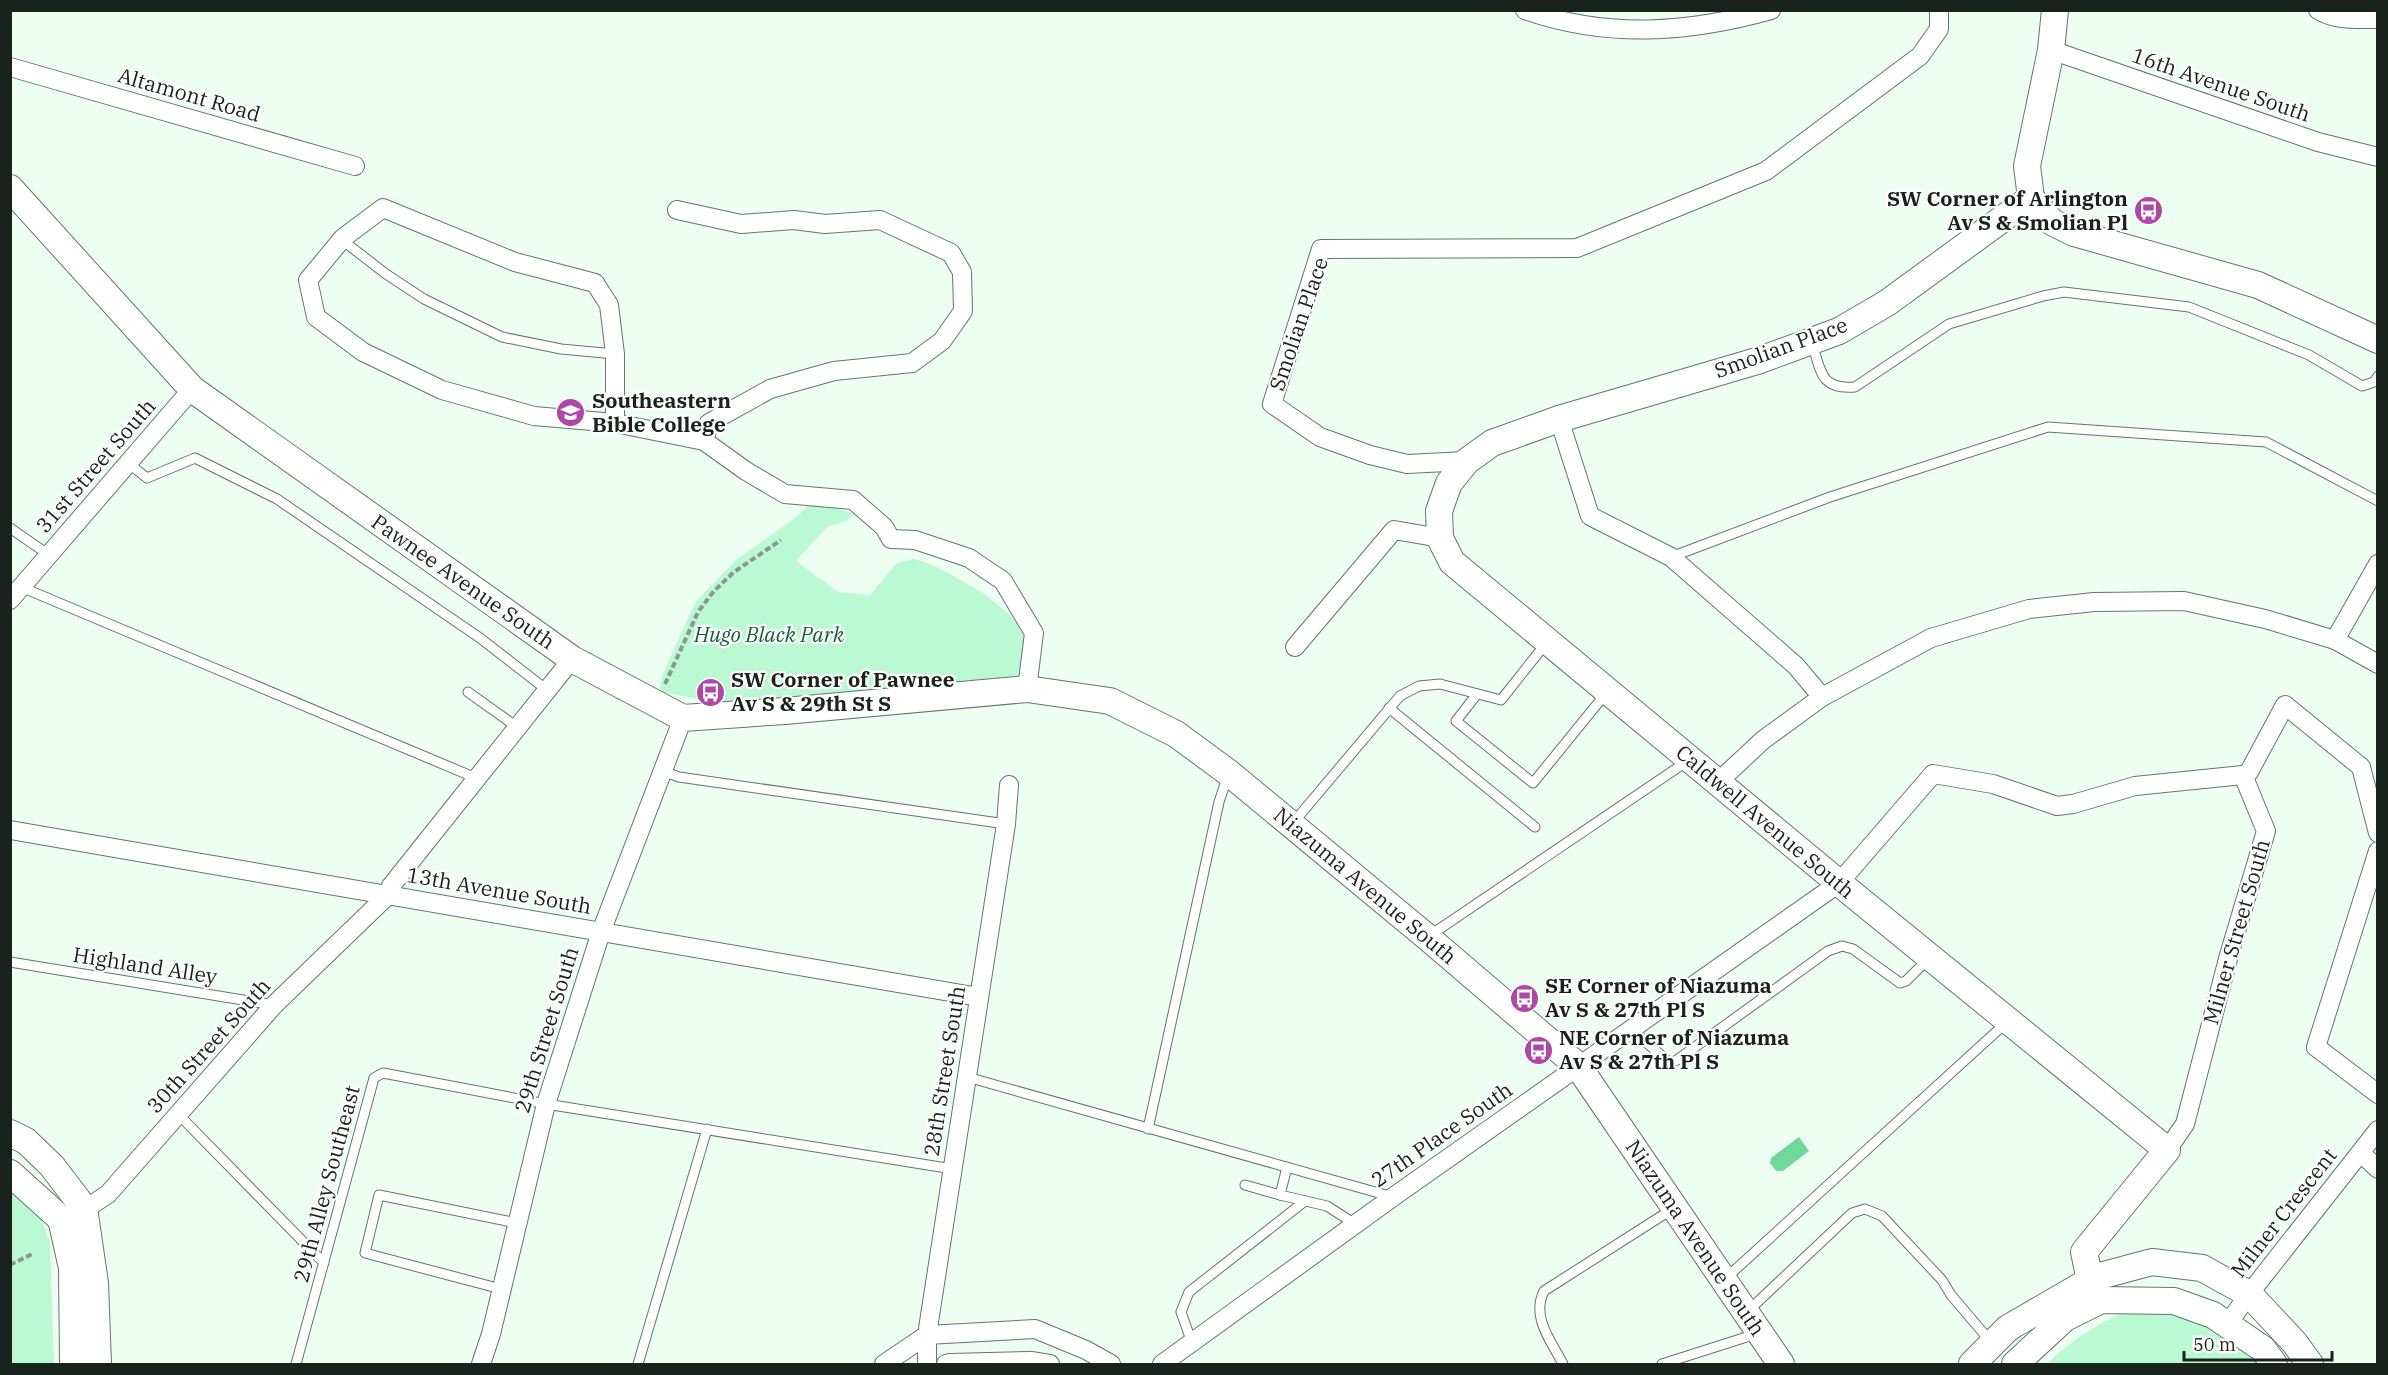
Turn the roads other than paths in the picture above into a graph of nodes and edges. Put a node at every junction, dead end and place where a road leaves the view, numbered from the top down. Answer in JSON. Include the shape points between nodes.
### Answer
{"nodes":[{"id":1,"x":1525,"y":10,"type":"edge"},
{"id":2,"x":1771,"y":10,"type":"edge"},
{"id":3,"x":1939,"y":10,"type":"edge"},
{"id":4,"x":2055,"y":10,"type":"edge"},
{"id":5,"x":2318,"y":10,"type":"edge"},
{"id":6,"x":2378,"y":19,"type":"edge"},
{"id":7,"x":2051,"y":50,"type":"junction"},
{"id":8,"x":10,"y":67,"type":"edge"},
{"id":9,"x":2378,"y":157,"type":"edge"},
{"id":10,"x":355,"y":166,"type":"dead end"},
{"id":11,"x":10,"y":188,"type":"edge"},
{"id":12,"x":2031,"y":198,"type":"junction"},
{"id":13,"x":676,"y":210,"type":"dead end"},
{"id":14,"x":342,"y":240,"type":"junction"},
{"id":15,"x":2378,"y":340,"type":"edge"},
{"id":16,"x":1811,"y":341,"type":"junction"},
{"id":17,"x":615,"y":354,"type":"junction"},
{"id":18,"x":2378,"y":376,"type":"edge"},
{"id":19,"x":192,"y":389,"type":"junction"},
{"id":20,"x":1559,"y":419,"type":"junction"},
{"id":21,"x":615,"y":423,"type":"junction"},
{"id":22,"x":704,"y":441,"type":"junction"},
{"id":23,"x":1467,"y":460,"type":"junction"},
{"id":24,"x":128,"y":463,"type":"junction"},
{"id":25,"x":2378,"y":501,"type":"edge"},
{"id":26,"x":10,"y":528,"type":"edge"},
{"id":27,"x":1440,"y":538,"type":"junction"},
{"id":28,"x":49,"y":555,"type":"junction"},
{"id":29,"x":1671,"y":557,"type":"junction"},
{"id":30,"x":2378,"y":564,"type":"edge"},
{"id":31,"x":16,"y":593,"type":"edge"},
{"id":32,"x":2335,"y":640,"type":"junction"},
{"id":33,"x":1548,"y":641,"type":"junction"},
{"id":34,"x":1295,"y":647,"type":"dead end"},
{"id":35,"x":572,"y":659,"type":"junction"},
{"id":36,"x":2378,"y":664,"type":"edge"},
{"id":37,"x":1027,"y":688,"type":"junction"},
{"id":38,"x":547,"y":690,"type":"junction"},
{"id":39,"x":1607,"y":691,"type":"junction"},
{"id":40,"x":468,"y":692,"type":"dead end"},
{"id":41,"x":1477,"y":694,"type":"junction"},
{"id":42,"x":1822,"y":697,"type":"junction"},
{"id":43,"x":1389,"y":708,"type":"junction"},
{"id":44,"x":683,"y":718,"type":"junction"},
{"id":45,"x":518,"y":727,"type":"junction"},
{"id":46,"x":1690,"y":759,"type":"junction"},
{"id":47,"x":662,"y":771,"type":"junction"},
{"id":48,"x":1228,"y":773,"type":"junction"},
{"id":49,"x":2243,"y":775,"type":"junction"},
{"id":50,"x":476,"y":778,"type":"junction"},
{"id":51,"x":1718,"y":782,"type":"junction"},
{"id":52,"x":1009,"y":785,"type":"dead end"},
{"id":53,"x":1006,"y":824,"type":"junction"},
{"id":54,"x":1292,"y":825,"type":"junction"},
{"id":55,"x":1535,"y":827,"type":"dead end"},
{"id":56,"x":10,"y":830,"type":"edge"},
{"id":57,"x":2378,"y":833,"type":"edge"},
{"id":58,"x":2378,"y":851,"type":"edge"},
{"id":59,"x":1839,"y":883,"type":"junction"},
{"id":60,"x":387,"y":895,"type":"junction"},
{"id":61,"x":601,"y":932,"type":"junction"},
{"id":62,"x":1427,"y":937,"type":"junction"},
{"id":63,"x":1930,"y":957,"type":"junction"},
{"id":64,"x":10,"y":962,"type":"edge"},
{"id":65,"x":980,"y":997,"type":"junction"},
{"id":66,"x":274,"y":1005,"type":"junction"},
{"id":67,"x":2009,"y":1020,"type":"junction"},
{"id":68,"x":1631,"y":1029,"type":"junction"},
{"id":69,"x":1578,"y":1066,"type":"junction"},
{"id":70,"x":967,"y":1077,"type":"junction"},
{"id":71,"x":2378,"y":1094,"type":"edge"},
{"id":72,"x":546,"y":1104,"type":"junction"},
{"id":73,"x":178,"y":1114,"type":"junction"},
{"id":74,"x":707,"y":1129,"type":"junction"},
{"id":75,"x":1148,"y":1129,"type":"junction"},
{"id":76,"x":2378,"y":1130,"type":"edge"},
{"id":77,"x":10,"y":1133,"type":"edge"},
{"id":78,"x":2166,"y":1150,"type":"junction"},
{"id":79,"x":2361,"y":1153,"type":"junction"},
{"id":80,"x":1287,"y":1167,"type":"junction"},
{"id":81,"x":953,"y":1169,"type":"junction"},
{"id":82,"x":2378,"y":1169,"type":"edge"},
{"id":83,"x":10,"y":1173,"type":"edge"},
{"id":84,"x":1245,"y":1185,"type":"dead end"},
{"id":85,"x":1280,"y":1195,"type":"junction"},
{"id":86,"x":1393,"y":1197,"type":"junction"},
{"id":87,"x":1305,"y":1201,"type":"junction"},
{"id":88,"x":84,"y":1208,"type":"junction"},
{"id":89,"x":1675,"y":1208,"type":"junction"},
{"id":90,"x":61,"y":1219,"type":"junction"},
{"id":91,"x":517,"y":1223,"type":"junction"},
{"id":92,"x":1355,"y":1224,"type":"junction"},
{"id":93,"x":324,"y":1263,"type":"junction"},
{"id":94,"x":1724,"y":1281,"type":"junction"},
{"id":95,"x":501,"y":1289,"type":"junction"},
{"id":96,"x":2092,"y":1291,"type":"junction"},
{"id":97,"x":2249,"y":1294,"type":"junction"},
{"id":98,"x":1752,"y":1324,"type":"junction"},
{"id":99,"x":2227,"y":1325,"type":"junction"},
{"id":100,"x":927,"y":1335,"type":"junction"},
{"id":101,"x":1192,"y":1343,"type":"junction"},
{"id":102,"x":1992,"y":1343,"type":"junction"},
{"id":103,"x":73,"y":1365,"type":"edge"},
{"id":104,"x":98,"y":1365,"type":"edge"},
{"id":105,"x":296,"y":1365,"type":"edge"},
{"id":106,"x":481,"y":1365,"type":"edge"},
{"id":107,"x":638,"y":1365,"type":"edge"},
{"id":108,"x":884,"y":1365,"type":"edge"},
{"id":109,"x":927,"y":1365,"type":"edge"},
{"id":110,"x":946,"y":1365,"type":"edge"},
{"id":111,"x":1050,"y":1365,"type":"edge"},
{"id":112,"x":1111,"y":1365,"type":"edge"},
{"id":113,"x":1162,"y":1365,"type":"edge"},
{"id":114,"x":1563,"y":1365,"type":"edge"},
{"id":115,"x":1662,"y":1365,"type":"edge"},
{"id":116,"x":1781,"y":1365,"type":"edge"},
{"id":117,"x":1972,"y":1365,"type":"edge"},
{"id":118,"x":2015,"y":1365,"type":"edge"},
{"id":119,"x":2274,"y":1365,"type":"edge"},
{"id":120,"x":2310,"y":1365,"type":"edge"}],
"edges":[{"from":1,"to":2,"type":"street","via":[[1602,29],[1672,30]]},
{"from":3,"to":23,"type":"street","name":"Smolian Place","via":[[1939,29],[1920,56],[1766,171],[1577,248],[1321,249],[1272,404],[1320,438],[1370,455],[1407,464]]},
{"from":4,"to":7,"type":"street"},
{"from":5,"to":6,"type":"street","via":[[2352,20]]},
{"from":7,"to":9,"type":"street","name":"16th Avenue South","via":[[2318,142]]},
{"from":7,"to":12,"type":"street","via":[[2027,166]]},
{"from":8,"to":10,"type":"street","name":"Altamont Road"},
{"from":11,"to":19,"type":"street","name":"Pawnee Avenue South"},
{"from":12,"to":15,"type":"street","via":[[2052,222],[2074,234],[2258,285]]},
{"from":12,"to":16,"type":"street","name":"Smolian Place","via":[[1887,303],[1839,331]]},
{"from":13,"to":22,"type":"street","via":[[741,224],[880,220],[951,253],[962,272],[963,311],[942,341],[912,363],[834,371],[770,389],[709,423]]},
{"from":14,"to":17,"type":"lane","via":[[423,299],[502,337],[561,349]]},
{"from":14,"to":17,"type":"street","via":[[382,208],[515,262],[595,283],[609,305]]},
{"from":14,"to":21,"type":"street","via":[[308,280],[316,317],[363,352],[442,390],[522,413]]},
{"from":16,"to":18,"type":"lane","via":[[1830,385],[1855,387],[1949,324],[2064,292],[2189,307],[2309,355],[2362,386]]},
{"from":16,"to":20,"type":"street","name":"Smolian Place","via":[[1757,361]]},
{"from":17,"to":21,"type":"street"},
{"from":19,"to":24,"type":"street","name":"31st Street South"},
{"from":19,"to":35,"type":"street","name":"Pawnee Avenue South"},
{"from":20,"to":23,"type":"street","name":"Smolian Place","via":[[1492,442]]},
{"from":20,"to":29,"type":"street","via":[[1590,516]]},
{"from":21,"to":22,"type":"street"},
{"from":22,"to":37,"type":"street","via":[[785,494],[853,500],[884,527],[891,539],[915,540],[969,558],[1003,581],[1034,633]]},
{"from":23,"to":27,"type":"street","name":"Caldwell Avenue South","via":[[1449,483],[1442,502]]},
{"from":24,"to":28,"type":"street","name":"31st Street South"},
{"from":24,"to":38,"type":"lane","via":[[147,478],[195,458],[277,499],[480,638]]},
{"from":25,"to":29,"type":"lane","via":[[2266,442],[2048,427],[1830,497]]},
{"from":26,"to":28,"type":"lane"},
{"from":27,"to":33,"type":"street","name":"Caldwell Avenue South","via":[[1452,562]]},
{"from":27,"to":34,"type":"street","via":[[1394,530]]},
{"from":28,"to":31,"type":"street","name":"31st Street South"},
{"from":29,"to":42,"type":"street","via":[[1796,666]]},
{"from":30,"to":32,"type":"street"},
{"from":31,"to":50,"type":"lane"},
{"from":32,"to":36,"type":"street"},
{"from":32,"to":42,"type":"street","via":[[2184,601],[2094,602],[2029,609],[1931,638]]},
{"from":33,"to":39,"type":"street","name":"Caldwell Avenue South"},
{"from":33,"to":41,"type":"lane","via":[[1501,700]]},
{"from":35,"to":38,"type":"street","name":"30th Street South"},
{"from":35,"to":44,"type":"street","name":"Pawnee Avenue South"},
{"from":37,"to":44,"type":"street"},
{"from":37,"to":48,"type":"street","name":"Niazuma Avenue South","via":[[1110,701],[1176,734]]},
{"from":38,"to":45,"type":"street","name":"30th Street South"},
{"from":39,"to":41,"type":"lane","via":[[1533,783],[1456,721]]},
{"from":39,"to":46,"type":"street","name":"Caldwell Avenue South"},
{"from":40,"to":45,"type":"lane"},
{"from":41,"to":43,"type":"lane","via":[[1440,684],[1419,686],[1400,696]]},
{"from":42,"to":51,"type":"street","via":[[1763,740]]},
{"from":43,"to":54,"type":"lane"},
{"from":43,"to":55,"type":"lane"},
{"from":44,"to":47,"type":"street","name":"29th Street South"},
{"from":45,"to":50,"type":"street","name":"30th Street South"},
{"from":46,"to":51,"type":"street","name":"Caldwell Avenue South"},
{"from":46,"to":62,"type":"lane"},
{"from":47,"to":53,"type":"lane","via":[[679,777]]},
{"from":47,"to":61,"type":"street","name":"29th Street South"},
{"from":48,"to":54,"type":"street","name":"Niazuma Avenue South"},
{"from":48,"to":75,"type":"lane"},
{"from":49,"to":57,"type":"street","via":[[2249,772],[2285,705],[2361,767]]},
{"from":49,"to":59,"type":"street","name":"27th Place South","via":[[2135,786],[2056,806],[1994,784],[1933,774]]},
{"from":49,"to":78,"type":"street","name":"Milner Street South","via":[[2266,831],[2185,1124]]},
{"from":50,"to":60,"type":"street","name":"30th Street South"},
{"from":51,"to":59,"type":"street","name":"Caldwell Avenue South"},
{"from":52,"to":53,"type":"street","name":"28th Street South"},
{"from":53,"to":65,"type":"street","name":"28th Street South"},
{"from":54,"to":62,"type":"street","name":"Niazuma Avenue South"},
{"from":56,"to":60,"type":"street","name":"13th Avenue South"},
{"from":58,"to":71,"type":"street","via":[[2316,1047]]},
{"from":59,"to":63,"type":"street","name":"Caldwell Avenue South"},
{"from":59,"to":68,"type":"street","name":"27th Place South"},
{"from":60,"to":61,"type":"street","name":"13th Avenue South"},
{"from":60,"to":66,"type":"street","name":"30th Street South"},
{"from":61,"to":65,"type":"street","name":"13th Avenue South"},
{"from":61,"to":72,"type":"street","name":"29th Street South"},
{"from":62,"to":69,"type":"street","name":"Niazuma Avenue South"},
{"from":63,"to":67,"type":"street","name":"Caldwell Avenue South"},
{"from":63,"to":68,"type":"lane","via":[[1900,983],[1853,949],[1842,946],[1828,951],[1670,1063]]},
{"from":64,"to":66,"type":"lane","name":"Highland Alley"},
{"from":65,"to":70,"type":"street","name":"28th Street South"},
{"from":66,"to":73,"type":"street","name":"30th Street South"},
{"from":67,"to":78,"type":"street","name":"Caldwell Avenue South"},
{"from":67,"to":94,"type":"lane"},
{"from":68,"to":69,"type":"street","name":"27th Place South"},
{"from":69,"to":86,"type":"street","name":"27th Place South"},
{"from":69,"to":89,"type":"street","name":"Niazuma Avenue South"},
{"from":70,"to":75,"type":"lane"},
{"from":70,"to":81,"type":"street","name":"28th Street South"},
{"from":72,"to":74,"type":"lane","name":"29th Alley Southeast"},
{"from":72,"to":91,"type":"street","name":"29th Street South"},
{"from":72,"to":93,"type":"lane","name":"29th Alley Southeast","via":[[383,1073],[374,1078]]},
{"from":73,"to":88,"type":"street","name":"30th Street South","via":[[108,1194]]},
{"from":73,"to":93,"type":"lane"},
{"from":74,"to":81,"type":"lane","name":"29th Alley Southeast"},
{"from":74,"to":107,"type":"lane"},
{"from":75,"to":80,"type":"lane"},
{"from":76,"to":79,"type":"street","name":"Milner Crescent"},
{"from":77,"to":88,"type":"street","via":[[26,1141],[52,1166]]},
{"from":78,"to":96,"type":"street","name":"Milner Street South","via":[[2084,1252]]},
{"from":79,"to":82,"type":"street"},
{"from":79,"to":97,"type":"street","name":"Milner Crescent"},
{"from":80,"to":85,"type":"lane"},
{"from":80,"to":86,"type":"lane"},
{"from":81,"to":100,"type":"street","name":"28th Street South"},
{"from":83,"to":90,"type":"street"},
{"from":84,"to":85,"type":"lane"},
{"from":85,"to":87,"type":"lane"},
{"from":86,"to":92,"type":"street","name":"27th Place South"},
{"from":87,"to":92,"type":"lane","via":[[1327,1206]]},
{"from":87,"to":101,"type":"lane","via":[[1190,1292],[1180,1312]]},
{"from":88,"to":90,"type":"street","name":"30th Street South"},
{"from":88,"to":104,"type":"street","via":[[95,1283]]},
{"from":89,"to":94,"type":"street","name":"Niazuma Avenue South"},
{"from":89,"to":114,"type":"lane","via":[[1544,1291],[1538,1317]]},
{"from":90,"to":103,"type":"street","via":[[72,1268]]},
{"from":91,"to":95,"type":"street","name":"29th Street South"},
{"from":91,"to":95,"type":"lane","via":[[379,1195],[365,1253]]},
{"from":92,"to":101,"type":"street","name":"27th Place South"},
{"from":93,"to":105,"type":"lane","name":"29th Alley Southeast"},
{"from":94,"to":98,"type":"street","name":"Niazuma Avenue South"},
{"from":95,"to":106,"type":"street","name":"29th Street South"},
{"from":96,"to":97,"type":"street","via":[[2096,1276],[2152,1262],[2202,1268]]},
{"from":96,"to":99,"type":"street","via":[[2101,1300],[2174,1301]]},
{"from":96,"to":102,"type":"street","via":[[2008,1328]]},
{"from":96,"to":118,"type":"street"},
{"from":97,"to":99,"type":"street","name":"Milner Crescent"},
{"from":97,"to":120,"type":"street"},
{"from":98,"to":102,"type":"lane","via":[[1852,1213],[1865,1209],[1882,1216],[1942,1280]]},
{"from":98,"to":115,"type":"lane"},
{"from":98,"to":116,"type":"street","name":"Niazuma Avenue South"},
{"from":99,"to":119,"type":"street","via":[[2263,1349]]},
{"from":100,"to":108,"type":"street"},
{"from":100,"to":109,"type":"street","name":"28th Street South"},
{"from":100,"to":112,"type":"street","via":[[1035,1329]]},
{"from":101,"to":113,"type":"street","name":"27th Place South"},
{"from":102,"to":117,"type":"street"},
{"from":110,"to":111,"type":"street","via":[[1031,1361]]}]}
